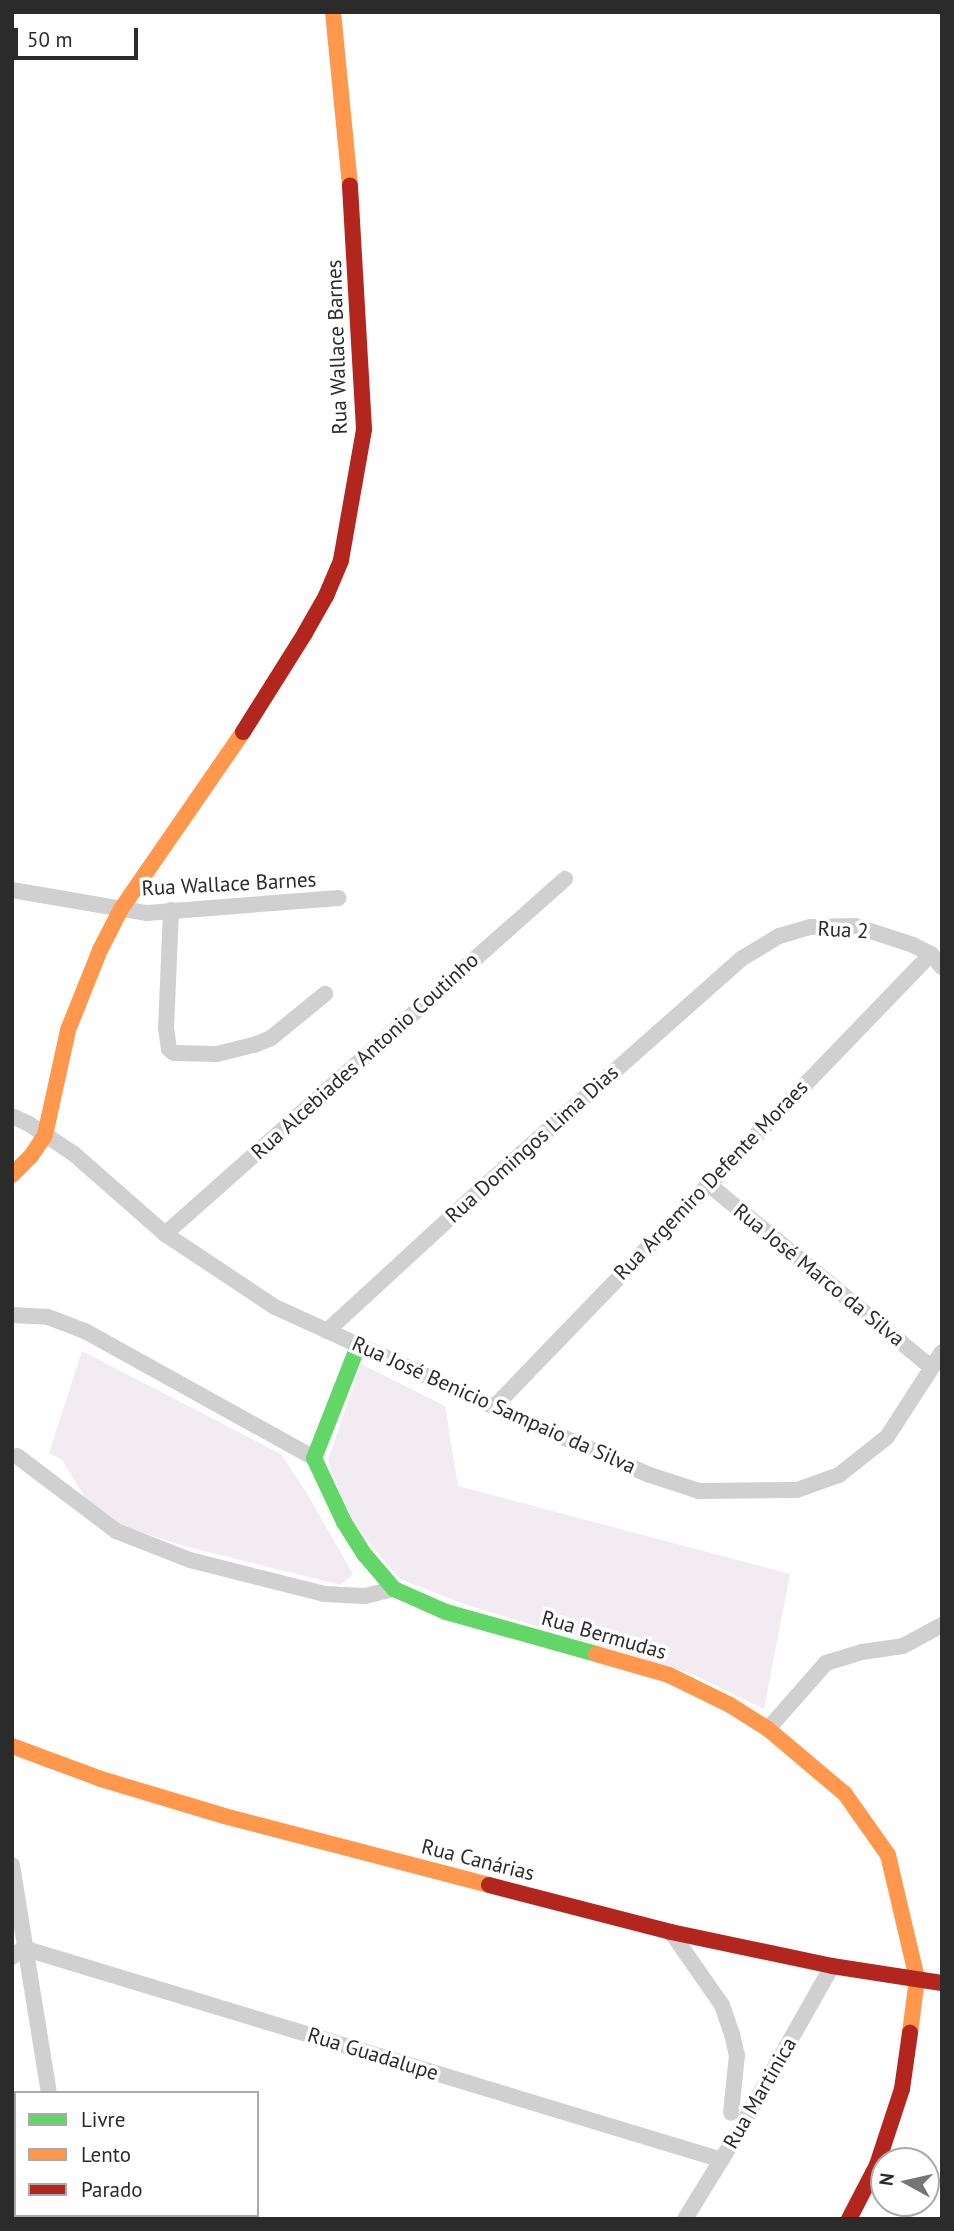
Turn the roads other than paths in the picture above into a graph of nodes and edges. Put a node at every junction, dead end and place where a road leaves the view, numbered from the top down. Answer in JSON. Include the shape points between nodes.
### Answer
{"nodes":[{"id":1,"x":333,"y":12,"type":"edge"},
{"id":2,"x":565,"y":879,"type":"dead end"},
{"id":3,"x":12,"y":890,"type":"edge"},
{"id":4,"x":338,"y":898,"type":"dead end"},
{"id":5,"x":121,"y":909,"type":"junction"},
{"id":6,"x":170,"y":910,"type":"junction"},
{"id":7,"x":930,"y":954,"type":"junction"},
{"id":8,"x":741,"y":959,"type":"joint"},
{"id":9,"x":942,"y":967,"type":"edge"},
{"id":10,"x":325,"y":994,"type":"dead end"},
{"id":11,"x":12,"y":1116,"type":"edge"},
{"id":12,"x":45,"y":1135,"type":"junction"},
{"id":13,"x":12,"y":1175,"type":"edge"},
{"id":14,"x":706,"y":1183,"type":"junction"},
{"id":15,"x":165,"y":1234,"type":"junction"},
{"id":16,"x":12,"y":1315,"type":"edge"},
{"id":17,"x":327,"y":1331,"type":"junction"},
{"id":18,"x":358,"y":1346,"type":"junction"},
{"id":19,"x":942,"y":1352,"type":"edge"},
{"id":20,"x":931,"y":1367,"type":"junction"},
{"id":21,"x":494,"y":1407,"type":"junction"},
{"id":22,"x":18,"y":1457,"type":"dead end"},
{"id":23,"x":314,"y":1458,"type":"junction"},
{"id":24,"x":394,"y":1589,"type":"junction"},
{"id":25,"x":942,"y":1625,"type":"edge"},
{"id":26,"x":768,"y":1728,"type":"junction"},
{"id":27,"x":12,"y":1746,"type":"edge"},
{"id":28,"x":12,"y":1865,"type":"edge"},
{"id":29,"x":671,"y":1932,"type":"junction"},
{"id":30,"x":18,"y":1953,"type":"edge"},
{"id":31,"x":832,"y":1966,"type":"junction"},
{"id":32,"x":917,"y":1979,"type":"junction"},
{"id":33,"x":942,"y":1983,"type":"edge"},
{"id":34,"x":49,"y":2091,"type":"edge"},
{"id":35,"x":731,"y":2113,"type":"dead end"},
{"id":36,"x":722,"y":2160,"type":"junction"},
{"id":37,"x":685,"y":2219,"type":"edge"},
{"id":38,"x":849,"y":2219,"type":"edge"}],
"edges":[{"from":1,"to":5,"type":"street","name":"Rua Wallace Barnes","via":[[363,380],[364,429],[347,535],[326,597],[305,634]]},
{"from":2,"to":15,"type":"street","name":"Rua Alcebiades Antonio Coutinho"},
{"from":3,"to":5,"type":"street","name":"Rua Wallace Barnes"},
{"from":4,"to":6,"type":"street","name":"Rua Wallace Barnes"},
{"from":5,"to":6,"type":"street","name":"Rua Wallace Barnes"},
{"from":5,"to":12,"type":"street","name":"Rua Wallace Barnes","via":[[68,1030]]},
{"from":6,"to":10,"type":"street","via":[[166,1028],[169,1049],[178,1055],[209,1055],[271,1038]]},
{"from":7,"to":8,"type":"street","name":"Rua 2","via":[[855,926],[810,927],[779,936]]},
{"from":7,"to":9,"type":"street","name":"Rua 2"},
{"from":7,"to":14,"type":"street","name":"Rua Argemiro Defente Moraes"},
{"from":8,"to":17,"type":"street","name":"Rua Domingos Lima Dias"},
{"from":11,"to":12,"type":"street"},
{"from":12,"to":13,"type":"street","name":"Rua Wallace Barnes"},
{"from":12,"to":15,"type":"street","name":"Rua José Benicio Sampaio da Silva","via":[[92,1168]]},
{"from":14,"to":20,"type":"street","name":"Rua José Marco da Silva"},
{"from":14,"to":21,"type":"street","name":"Rua Argemiro Defente Moraes"},
{"from":15,"to":17,"type":"street","name":"Rua José Benicio Sampaio da Silva","via":[[275,1307]]},
{"from":16,"to":23,"type":"street","via":[[48,1317],[85,1331]]},
{"from":17,"to":18,"type":"street","name":"Rua José Benicio Sampaio da Silva"},
{"from":18,"to":21,"type":"street","name":"Rua José Benicio Sampaio da Silva"},
{"from":18,"to":23,"type":"street"},
{"from":19,"to":20,"type":"street","name":"Rua José Benicio Sampaio da Silva"},
{"from":20,"to":21,"type":"street","name":"Rua José Benicio Sampaio da Silva","via":[[899,1423],[873,1450],[839,1475],[797,1490],[699,1491],[650,1475]]},
{"from":22,"to":24,"type":"street","via":[[116,1531],[143,1543],[324,1594],[365,1596]]},
{"from":23,"to":24,"type":"street","name":"Rua Bermudas","via":[[344,1522]]},
{"from":24,"to":26,"type":"street","name":"Rua Bermudas","via":[[446,1612],[669,1675]]},
{"from":25,"to":26,"type":"street","via":[[903,1646],[826,1663]]},
{"from":26,"to":32,"type":"street","name":"Rua Bermudas","via":[[845,1794],[888,1855]]},
{"from":27,"to":29,"type":"street","name":"Rua Canárias","via":[[224,1816]]},
{"from":28,"to":30,"type":"street"},
{"from":29,"to":31,"type":"street","name":"Rua Canárias"},
{"from":29,"to":35,"type":"street","via":[[722,2005],[732,2034],[737,2055]]},
{"from":30,"to":34,"type":"street"},
{"from":30,"to":36,"type":"street","name":"Rua Guadalupe"},
{"from":31,"to":32,"type":"street","name":"Rua Canárias"},
{"from":31,"to":36,"type":"street","name":"Rua Martinica"},
{"from":32,"to":33,"type":"street","name":"Rua Canárias"},
{"from":32,"to":38,"type":"street","via":[[902,2089],[877,2165]]},
{"from":36,"to":37,"type":"street","name":"Rua Martinica"}]}
